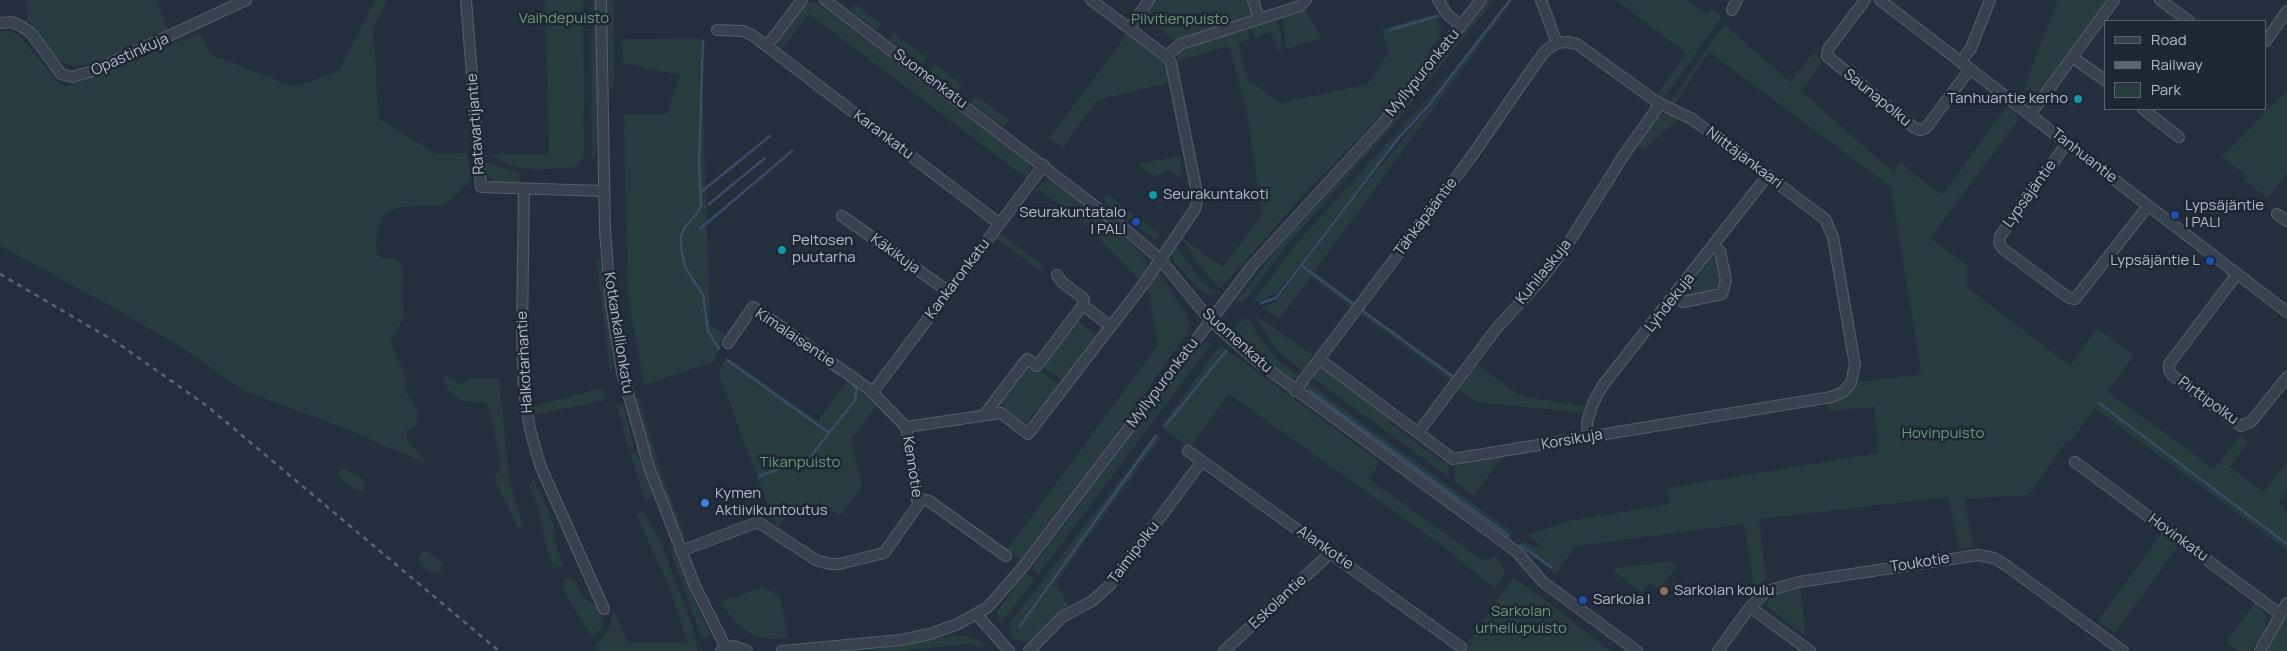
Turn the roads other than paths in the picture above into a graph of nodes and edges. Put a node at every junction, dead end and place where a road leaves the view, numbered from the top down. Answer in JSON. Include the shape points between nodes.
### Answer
{"nodes":[{"id":1,"x":246,"y":0,"type":"edge"},
{"id":2,"x":466,"y":0,"type":"edge"},
{"id":3,"x":602,"y":0,"type":"edge"},
{"id":4,"x":802,"y":0,"type":"edge"},
{"id":5,"x":826,"y":0,"type":"edge"},
{"id":6,"x":1091,"y":0,"type":"edge"},
{"id":7,"x":1149,"y":0,"type":"edge"},
{"id":8,"x":1253,"y":0,"type":"edge"},
{"id":9,"x":1306,"y":0,"type":"edge"},
{"id":10,"x":1438,"y":0,"type":"edge"},
{"id":11,"x":1481,"y":0,"type":"edge"},
{"id":12,"x":1541,"y":0,"type":"edge"},
{"id":13,"x":1737,"y":0,"type":"edge"},
{"id":14,"x":1865,"y":0,"type":"edge"},
{"id":15,"x":1880,"y":0,"type":"edge"},
{"id":16,"x":1990,"y":0,"type":"edge"},
{"id":17,"x":2114,"y":0,"type":"edge"},
{"id":18,"x":2160,"y":0,"type":"edge"},
{"id":19,"x":1732,"y":10,"type":"dead end"},
{"id":20,"x":2287,"y":11,"type":"edge"},
{"id":21,"x":1259,"y":19,"type":"junction"},
{"id":22,"x":2189,"y":20,"type":"edge"},
{"id":23,"x":0,"y":24,"type":"edge"},
{"id":24,"x":1461,"y":26,"type":"junction"},
{"id":25,"x":1130,"y":28,"type":"junction"},
{"id":26,"x":717,"y":30,"type":"dead end"},
{"id":27,"x":2267,"y":40,"type":"edge"},
{"id":28,"x":1556,"y":43,"type":"junction"},
{"id":29,"x":767,"y":46,"type":"junction"},
{"id":30,"x":1166,"y":56,"type":"junction"},
{"id":31,"x":2072,"y":57,"type":"junction"},
{"id":32,"x":1961,"y":62,"type":"junction"},
{"id":33,"x":1970,"y":69,"type":"junction"},
{"id":34,"x":2104,"y":80,"type":"edge"},
{"id":35,"x":1660,"y":104,"type":"junction"},
{"id":36,"x":2144,"y":110,"type":"edge"},
{"id":37,"x":2030,"y":115,"type":"junction"},
{"id":38,"x":2180,"y":137,"type":"dead end"},
{"id":39,"x":2067,"y":143,"type":"junction"},
{"id":40,"x":1044,"y":165,"type":"junction"},
{"id":41,"x":1768,"y":175,"type":"junction"},
{"id":42,"x":524,"y":190,"type":"junction"},
{"id":43,"x":603,"y":191,"type":"junction"},
{"id":44,"x":2148,"y":206,"type":"junction"},
{"id":45,"x":2277,"y":214,"type":"dead end"},
{"id":46,"x":842,"y":216,"type":"dead end"},
{"id":47,"x":2287,"y":221,"type":"edge"},
{"id":48,"x":1000,"y":224,"type":"junction"},
{"id":49,"x":1714,"y":246,"type":"junction"},
{"id":50,"x":1160,"y":259,"type":"junction"},
{"id":51,"x":2237,"y":274,"type":"junction"},
{"id":52,"x":1057,"y":276,"type":"dead end"},
{"id":53,"x":949,"y":292,"type":"junction"},
{"id":54,"x":1674,"y":298,"type":"junction"},
{"id":55,"x":1083,"y":305,"type":"junction"},
{"id":56,"x":2287,"y":312,"type":"edge"},
{"id":57,"x":1210,"y":321,"type":"junction"},
{"id":58,"x":1110,"y":326,"type":"junction"},
{"id":59,"x":728,"y":343,"type":"dead end"},
{"id":60,"x":1319,"y":359,"type":"junction"},
{"id":61,"x":2287,"y":377,"type":"edge"},
{"id":62,"x":1851,"y":383,"type":"joint"},
{"id":63,"x":1295,"y":391,"type":"junction"},
{"id":64,"x":872,"y":393,"type":"junction"},
{"id":65,"x":985,"y":414,"type":"junction"},
{"id":66,"x":906,"y":427,"type":"junction"},
{"id":67,"x":1418,"y":433,"type":"junction"},
{"id":68,"x":1588,"y":437,"type":"junction"},
{"id":69,"x":1188,"y":451,"type":"dead end"},
{"id":70,"x":1202,"y":461,"type":"junction"},
{"id":71,"x":2075,"y":462,"type":"dead end"},
{"id":72,"x":919,"y":499,"type":"junction"},
{"id":73,"x":682,"y":551,"type":"junction"},
{"id":74,"x":1329,"y":551,"type":"junction"},
{"id":75,"x":1006,"y":556,"type":"dead end"},
{"id":76,"x":2287,"y":603,"type":"edge"},
{"id":77,"x":1750,"y":606,"type":"junction"},
{"id":78,"x":604,"y":609,"type":"dead end"},
{"id":79,"x":2280,"y":614,"type":"junction"},
{"id":80,"x":977,"y":615,"type":"junction"},
{"id":81,"x":1462,"y":647,"type":"dead end"},
{"id":82,"x":723,"y":649,"type":"edge"},
{"id":83,"x":747,"y":651,"type":"edge"},
{"id":84,"x":782,"y":651,"type":"edge"},
{"id":85,"x":1009,"y":651,"type":"edge"},
{"id":86,"x":1029,"y":651,"type":"edge"},
{"id":87,"x":1224,"y":651,"type":"edge"},
{"id":88,"x":1637,"y":651,"type":"edge"},
{"id":89,"x":1718,"y":651,"type":"edge"},
{"id":90,"x":1810,"y":651,"type":"edge"},
{"id":91,"x":2123,"y":651,"type":"edge"},
{"id":92,"x":2260,"y":651,"type":"edge"}],
"edges":[{"from":1,"to":23,"type":"street","name":"Opastinkuja","via":[[93,71],[72,77],[61,74],[21,26],[12,22]]},
{"from":2,"to":42,"type":"street","name":"Ratavartijantie","via":[[481,187]]},
{"from":3,"to":43,"type":"street","name":"Kotkankallionkatu"},
{"from":4,"to":29,"type":"street"},
{"from":5,"to":40,"type":"street","name":"Suomenkatu"},
{"from":6,"to":25,"type":"street"},
{"from":7,"to":25,"type":"street"},
{"from":8,"to":21,"type":"street"},
{"from":9,"to":21,"type":"street","via":[[1300,6]]},
{"from":10,"to":24,"type":"street","via":[[1447,14]]},
{"from":11,"to":24,"type":"street","name":"Myllypuronkatu"},
{"from":12,"to":28,"type":"street"},
{"from":13,"to":19,"type":"street"},
{"from":14,"to":33,"type":"street","name":"Saunapolku","via":[[1828,49],[1827,56],[1913,127],[1926,128]]},
{"from":15,"to":32,"type":"street","name":"Tanhuantie"},
{"from":16,"to":32,"type":"street","via":[[1971,48]]},
{"from":17,"to":31,"type":"street"},
{"from":18,"to":22,"type":"street"},
{"from":20,"to":27,"type":"street"},
{"from":21,"to":30,"type":"street","via":[[1181,44]]},
{"from":24,"to":57,"type":"street","name":"Myllypuronkatu","via":[[1397,106],[1278,236]]},
{"from":25,"to":30,"type":"street"},
{"from":26,"to":29,"type":"street","name":"Karankatu","via":[[743,31]]},
{"from":28,"to":35,"type":"street","name":"Niittäjänkaari","via":[[1567,42],[1582,47]]},
{"from":28,"to":60,"type":"street","name":"Tähkäpääntie","via":[[1537,62],[1469,160]]},
{"from":29,"to":48,"type":"street","name":"Karankatu"},
{"from":30,"to":50,"type":"street","via":[[1174,71],[1198,200]]},
{"from":31,"to":34,"type":"street"},
{"from":31,"to":37,"type":"street"},
{"from":32,"to":33,"type":"street","name":"Tanhuantie"},
{"from":33,"to":37,"type":"street","name":"Tanhuantie"},
{"from":35,"to":41,"type":"street","name":"Niittäjänkaari","via":[[1692,119]]},
{"from":35,"to":67,"type":"street","name":"Kuhilaskuja","via":[[1566,247],[1496,329]]},
{"from":36,"to":38,"type":"street"},
{"from":37,"to":39,"type":"street","name":"Tanhuantie"},
{"from":39,"to":44,"type":"street","name":"Tanhuantie"},
{"from":39,"to":44,"type":"street","name":"Lypsäjäntie","via":[[2000,236],[1999,243],[2003,249],[2069,298],[2075,299]]},
{"from":40,"to":48,"type":"street","name":"Kankaronkatu"},
{"from":40,"to":50,"type":"street","name":"Suomenkatu"},
{"from":41,"to":49,"type":"street","name":"Lyhdekuja"},
{"from":41,"to":62,"type":"street","name":"Niittäjänkaari","via":[[1822,216],[1832,232],[1855,365]]},
{"from":42,"to":43,"type":"street","name":"Ratavartijantie"},
{"from":42,"to":78,"type":"street","name":"Halkotarhantie","via":[[522,329],[524,392],[530,429],[540,464]]},
{"from":43,"to":73,"type":"street","name":"Kotkankallionkatu","via":[[611,305],[625,388],[649,467]]},
{"from":44,"to":51,"type":"street","name":"Tanhuantie"},
{"from":45,"to":47,"type":"street"},
{"from":46,"to":53,"type":"street","name":"Käkikuja"},
{"from":48,"to":53,"type":"street","name":"Kankaronkatu"},
{"from":49,"to":54,"type":"street","name":"Lyhdekuja"},
{"from":49,"to":54,"type":"street","via":[[1720,251],[1726,280],[1722,294],[1683,302]]},
{"from":50,"to":57,"type":"street","name":"Suomenkatu"},
{"from":50,"to":58,"type":"street"},
{"from":51,"to":56,"type":"street","name":"Tanhuantie"},
{"from":51,"to":61,"type":"street","name":"Pirttipolku","via":[[2169,364],[2169,370],[2241,426],[2251,422]]},
{"from":52,"to":55,"type":"street","via":[[1084,299]]},
{"from":53,"to":64,"type":"street","name":"Kankaronkatu"},
{"from":54,"to":68,"type":"street","name":"Lyhdekuja","via":[[1596,396],[1587,422]]},
{"from":55,"to":58,"type":"street"},
{"from":55,"to":65,"type":"street","via":[[1037,366],[1027,359]]},
{"from":57,"to":63,"type":"street","name":"Suomenkatu"},
{"from":57,"to":80,"type":"street","name":"Myllypuronkatu","via":[[1023,567],[997,598]]},
{"from":58,"to":65,"type":"street","via":[[1028,434],[1001,413]]},
{"from":59,"to":64,"type":"street","name":"Kimalaisentie","via":[[753,307]]},
{"from":60,"to":63,"type":"street","name":"Tähkäpääntie"},
{"from":60,"to":67,"type":"street","name":"Korsikuja"},
{"from":62,"to":68,"type":"street","name":"Korsikuja","via":[[1843,392],[1830,398]]},
{"from":63,"to":88,"type":"street","name":"Suomenkatu","via":[[1517,552],[1543,582]]},
{"from":64,"to":66,"type":"street","name":"Kennotie"},
{"from":65,"to":66,"type":"street"},
{"from":66,"to":72,"type":"street","name":"Kennotie"},
{"from":67,"to":68,"type":"street","name":"Korsikuja","via":[[1453,459]]},
{"from":69,"to":70,"type":"street","name":"Alankotie"},
{"from":70,"to":74,"type":"street","name":"Alankotie"},
{"from":70,"to":86,"type":"street","name":"Taimipolku","via":[[1110,585],[1062,617]]},
{"from":71,"to":79,"type":"street","name":"Hovinkatu"},
{"from":72,"to":73,"type":"street","name":"Kennotie","via":[[916,509],[884,553],[839,564],[816,560],[758,522]]},
{"from":72,"to":75,"type":"street","via":[[929,502]]},
{"from":73,"to":82,"type":"street","name":"Kotkankallionkatu"},
{"from":74,"to":81,"type":"street","name":"Alankotie"},
{"from":74,"to":87,"type":"street","name":"Eskolantie"},
{"from":76,"to":79,"type":"street"},
{"from":77,"to":89,"type":"street","name":"Toukotie"},
{"from":77,"to":90,"type":"street"},
{"from":77,"to":91,"type":"street","name":"Toukotie","via":[[1767,591],[1799,582],[1967,556],[1987,556],[2007,566]]},
{"from":79,"to":92,"type":"street"},
{"from":80,"to":84,"type":"street","name":"Myllypuronkatu","via":[[945,629],[901,640]]},
{"from":80,"to":85,"type":"street"},
{"from":82,"to":83,"type":"street","via":[[740,647]]}]}
